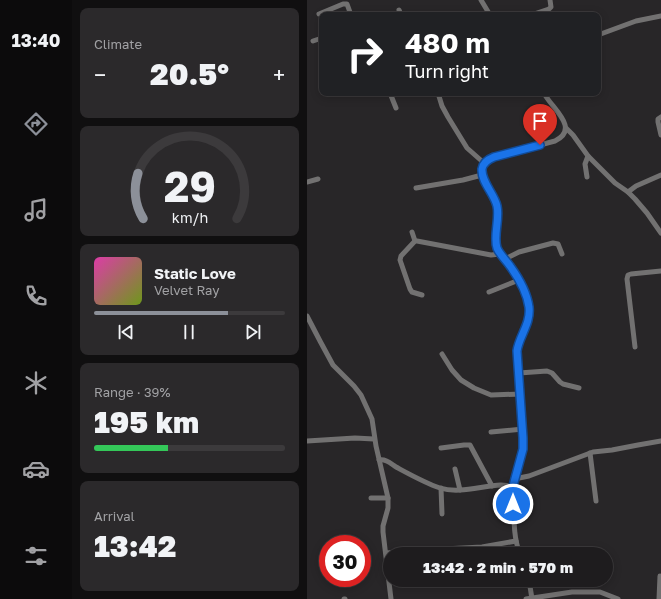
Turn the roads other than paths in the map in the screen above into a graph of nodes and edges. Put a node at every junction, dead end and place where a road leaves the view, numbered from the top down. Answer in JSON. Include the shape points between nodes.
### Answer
{"nodes":[{"id":1,"x":481,"y":0,"type":"edge"},
{"id":2,"x":550,"y":0,"type":"edge"},
{"id":3,"x":324,"y":12,"type":"edge"},
{"id":4,"x":350,"y":12,"type":"edge"},
{"id":5,"x":488,"y":12,"type":"edge"},
{"id":6,"x":540,"y":12,"type":"edge"},
{"id":7,"x":661,"y":16,"type":"edge"},
{"id":8,"x":601,"y":33,"type":"edge"},
{"id":9,"x":319,"y":39,"type":"edge"},
{"id":10,"x":313,"y":41,"type":"dead end"},
{"id":11,"x":391,"y":96,"type":"edge"},
{"id":12,"x":439,"y":96,"type":"edge"},
{"id":13,"x":545,"y":96,"type":"edge"},
{"id":14,"x":396,"y":108,"type":"dead end"},
{"id":15,"x":661,"y":117,"type":"edge"},
{"id":16,"x":566,"y":128,"type":"junction"},
{"id":17,"x":661,"y":133,"type":"edge"},
{"id":18,"x":588,"y":156,"type":"junction"},
{"id":19,"x":484,"y":163,"type":"junction"},
{"id":20,"x":661,"y":174,"type":"edge"},
{"id":21,"x":482,"y":175,"type":"junction"},
{"id":22,"x":587,"y":177,"type":"dead end"},
{"id":23,"x":318,"y":179,"type":"dead end"},
{"id":24,"x":307,"y":182,"type":"edge"},
{"id":25,"x":416,"y":188,"type":"dead end"},
{"id":26,"x":628,"y":192,"type":"junction"},
{"id":27,"x":412,"y":232,"type":"dead end"},
{"id":28,"x":661,"y":233,"type":"edge"},
{"id":29,"x":415,"y":242,"type":"junction"},
{"id":30,"x":500,"y":254,"type":"junction"},
{"id":31,"x":562,"y":254,"type":"dead end"},
{"id":32,"x":505,"y":260,"type":"junction"},
{"id":33,"x":661,"y":271,"type":"edge"},
{"id":34,"x":519,"y":280,"type":"junction"},
{"id":35,"x":489,"y":292,"type":"dead end"},
{"id":36,"x":422,"y":295,"type":"dead end"},
{"id":37,"x":307,"y":316,"type":"edge"},
{"id":38,"x":635,"y":347,"type":"dead end"},
{"id":39,"x":442,"y":354,"type":"dead end"},
{"id":40,"x":519,"y":373,"type":"junction"},
{"id":41,"x":579,"y":388,"type":"dead end"},
{"id":42,"x":521,"y":394,"type":"junction"},
{"id":43,"x":523,"y":429,"type":"junction"},
{"id":44,"x":491,"y":432,"type":"dead end"},
{"id":45,"x":375,"y":439,"type":"junction"},
{"id":46,"x":307,"y":441,"type":"edge"},
{"id":47,"x":661,"y":441,"type":"edge"},
{"id":48,"x":441,"y":448,"type":"dead end"},
{"id":49,"x":590,"y":453,"type":"junction"},
{"id":50,"x":379,"y":460,"type":"junction"},
{"id":51,"x":455,"y":469,"type":"dead end"},
{"id":52,"x":514,"y":479,"type":"junction"},
{"id":53,"x":492,"y":486,"type":"junction"},
{"id":54,"x":513,"y":486,"type":"junction"},
{"id":55,"x":441,"y":488,"type":"junction"},
{"id":56,"x":460,"y":490,"type":"junction"},
{"id":57,"x":371,"y":498,"type":"dead end"},
{"id":58,"x":388,"y":498,"type":"junction"},
{"id":59,"x":596,"y":501,"type":"dead end"},
{"id":60,"x":442,"y":514,"type":"dead end"},
{"id":61,"x":516,"y":541,"type":"junction"},
{"id":62,"x":385,"y":547,"type":"edge"},
{"id":63,"x":482,"y":547,"type":"edge"},
{"id":64,"x":518,"y":547,"type":"edge"},
{"id":65,"x":660,"y":576,"type":"dead end"},
{"id":66,"x":390,"y":587,"type":"edge"},
{"id":67,"x":530,"y":587,"type":"edge"},
{"id":68,"x":532,"y":598,"type":"edge"},
{"id":69,"x":391,"y":599,"type":"edge"},
{"id":70,"x":526,"y":599,"type":"edge"},
{"id":71,"x":618,"y":599,"type":"edge"},
{"id":72,"x":659,"y":599,"type":"edge"}],
"edges":[{"from":1,"to":5,"type":"street"},
{"from":2,"to":6,"type":"street","via":[[551,7]]},
{"from":3,"to":4,"type":"street","via":[[343,4],[347,4]]},
{"from":7,"to":8,"type":"street"},
{"from":9,"to":10,"type":"street"},
{"from":11,"to":14,"type":"street"},
{"from":12,"to":19,"type":"street","via":[[467,148]]},
{"from":13,"to":16,"type":"street"},
{"from":15,"to":17,"type":"street","via":[[658,119]]},
{"from":16,"to":18,"type":"street"},
{"from":16,"to":19,"type":"street","via":[[560,139],[494,157]]},
{"from":18,"to":22,"type":"street","via":[[585,164]]},
{"from":18,"to":26,"type":"street","via":[[615,183]]},
{"from":19,"to":21,"type":"street"},
{"from":20,"to":26,"type":"street"},
{"from":21,"to":25,"type":"street"},
{"from":21,"to":30,"type":"street","via":[[497,208],[496,241]]},
{"from":23,"to":24,"type":"street"},
{"from":26,"to":28,"type":"street"},
{"from":27,"to":29,"type":"street"},
{"from":29,"to":30,"type":"street","via":[[491,255]]},
{"from":29,"to":36,"type":"street","via":[[400,260],[410,289]]},
{"from":30,"to":32,"type":"street"},
{"from":31,"to":32,"type":"street","via":[[558,244],[553,243],[519,252]]},
{"from":32,"to":34,"type":"street"},
{"from":33,"to":38,"type":"street","via":[[628,275]]},
{"from":34,"to":35,"type":"street"},
{"from":34,"to":40,"type":"street","via":[[529,312],[518,347]]},
{"from":37,"to":45,"type":"street","via":[[333,365],[361,395],[372,419]]},
{"from":39,"to":42,"type":"street","via":[[461,380],[474,388],[491,394]]},
{"from":40,"to":41,"type":"street","via":[[547,371],[559,382]]},
{"from":40,"to":42,"type":"street"},
{"from":42,"to":43,"type":"street"},
{"from":43,"to":44,"type":"street"},
{"from":43,"to":52,"type":"street","via":[[523,449]]},
{"from":45,"to":46,"type":"street"},
{"from":45,"to":50,"type":"street"},
{"from":47,"to":49,"type":"street"},
{"from":48,"to":53,"type":"street","via":[[470,445]]},
{"from":49,"to":52,"type":"street","via":[[529,476]]},
{"from":49,"to":59,"type":"street"},
{"from":50,"to":55,"type":"street","via":[[383,459]]},
{"from":50,"to":58,"type":"street"},
{"from":51,"to":56,"type":"street"},
{"from":52,"to":54,"type":"street"},
{"from":53,"to":54,"type":"street"},
{"from":53,"to":56,"type":"street"},
{"from":54,"to":61,"type":"street"},
{"from":55,"to":56,"type":"street"},
{"from":55,"to":60,"type":"street"},
{"from":57,"to":58,"type":"street"},
{"from":58,"to":62,"type":"street","via":[[383,526]]},
{"from":61,"to":63,"type":"street"},
{"from":61,"to":64,"type":"street"},
{"from":65,"to":72,"type":"street"},
{"from":66,"to":69,"type":"street"},
{"from":67,"to":68,"type":"street"},
{"from":68,"to":70,"type":"street"},
{"from":68,"to":71,"type":"street","via":[[572,592],[600,592]]}]}
